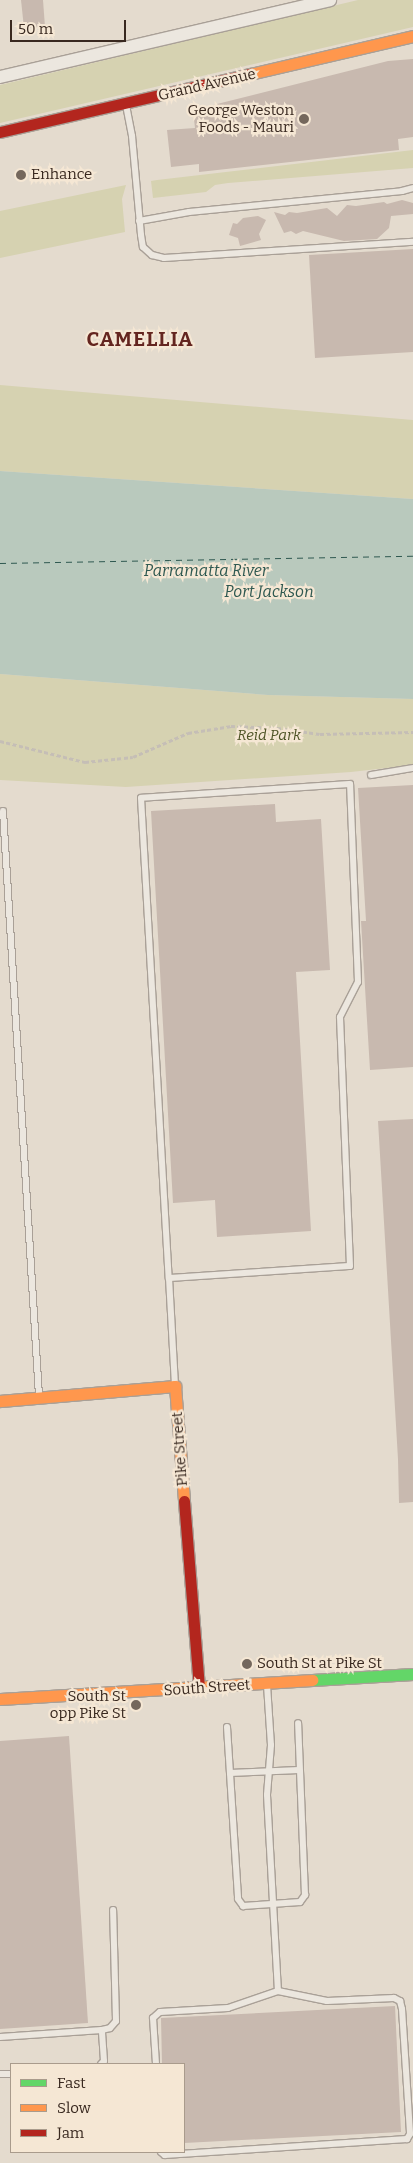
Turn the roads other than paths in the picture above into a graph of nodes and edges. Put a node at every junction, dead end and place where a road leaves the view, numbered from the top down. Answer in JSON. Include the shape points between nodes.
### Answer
{"nodes":[{"id":1,"x":330,"y":0,"type":"edge"},
{"id":2,"x":413,"y":36,"type":"edge"},
{"id":3,"x":0,"y":77,"type":"edge"},
{"id":4,"x":126,"y":104,"type":"junction"},
{"id":5,"x":0,"y":133,"type":"edge"},
{"id":6,"x":413,"y":188,"type":"edge"},
{"id":7,"x":139,"y":221,"type":"junction"},
{"id":8,"x":413,"y":242,"type":"edge"},
{"id":9,"x":413,"y":768,"type":"edge"},
{"id":10,"x":371,"y":775,"type":"dead end"},
{"id":11,"x":3,"y":811,"type":"dead end"},
{"id":12,"x":169,"y":1278,"type":"junction"},
{"id":13,"x":175,"y":1386,"type":"junction"},
{"id":14,"x":39,"y":1397,"type":"junction"},
{"id":15,"x":0,"y":1401,"type":"edge"},
{"id":16,"x":413,"y":1674,"type":"edge"},
{"id":17,"x":267,"y":1684,"type":"junction"},
{"id":18,"x":199,"y":1688,"type":"junction"},
{"id":19,"x":0,"y":1699,"type":"edge"},
{"id":20,"x":298,"y":1723,"type":"dead end"},
{"id":21,"x":227,"y":1727,"type":"dead end"},
{"id":22,"x":300,"y":1770,"type":"junction"},
{"id":23,"x":269,"y":1771,"type":"junction"},
{"id":24,"x":230,"y":1773,"type":"junction"},
{"id":25,"x":273,"y":1904,"type":"junction"},
{"id":26,"x":113,"y":1910,"type":"dead end"},
{"id":27,"x":278,"y":1992,"type":"junction"},
{"id":28,"x":102,"y":2030,"type":"junction"},
{"id":29,"x":0,"y":2037,"type":"edge"},
{"id":30,"x":102,"y":2063,"type":"edge"},
{"id":31,"x":156,"y":2063,"type":"edge"},
{"id":32,"x":162,"y":2153,"type":"edge"}],
"edges":[{"from":1,"to":3,"type":"street"},
{"from":2,"to":4,"type":"street","name":"Grand Avenue"},
{"from":4,"to":5,"type":"street","name":"Grand Avenue"},
{"from":4,"to":7,"type":"lane"},
{"from":6,"to":7,"type":"lane","via":[[189,212]]},
{"from":7,"to":8,"type":"lane","via":[[143,247],[152,255],[164,258]]},
{"from":9,"to":10,"type":"lane"},
{"from":11,"to":14,"type":"lane"},
{"from":12,"to":12,"type":"lane","via":[[142,798],[350,784],[358,982],[340,1017],[350,1266]]},
{"from":12,"to":13,"type":"lane"},
{"from":13,"to":14,"type":"street"},
{"from":13,"to":18,"type":"street","name":"Pike Street"},
{"from":14,"to":15,"type":"street"},
{"from":16,"to":17,"type":"street","name":"South Street"},
{"from":17,"to":18,"type":"street","name":"South Street"},
{"from":17,"to":23,"type":"lane"},
{"from":18,"to":19,"type":"street","name":"South Street"},
{"from":20,"to":22,"type":"lane"},
{"from":21,"to":24,"type":"lane"},
{"from":22,"to":23,"type":"lane"},
{"from":22,"to":25,"type":"lane","via":[[305,1896],[300,1902]]},
{"from":23,"to":24,"type":"lane"},
{"from":23,"to":25,"type":"lane","via":[[267,1795]]},
{"from":24,"to":25,"type":"lane","via":[[238,1899],[244,1906]]},
{"from":25,"to":27,"type":"lane"},
{"from":26,"to":28,"type":"lane","via":[[116,2021],[110,2028]]},
{"from":27,"to":31,"type":"lane","via":[[228,2008],[156,2014],[153,2018]]},
{"from":27,"to":32,"type":"lane","via":[[328,2001],[394,1998],[400,2001],[410,2134],[407,2139]]},
{"from":28,"to":29,"type":"lane"},
{"from":28,"to":30,"type":"lane"}]}
